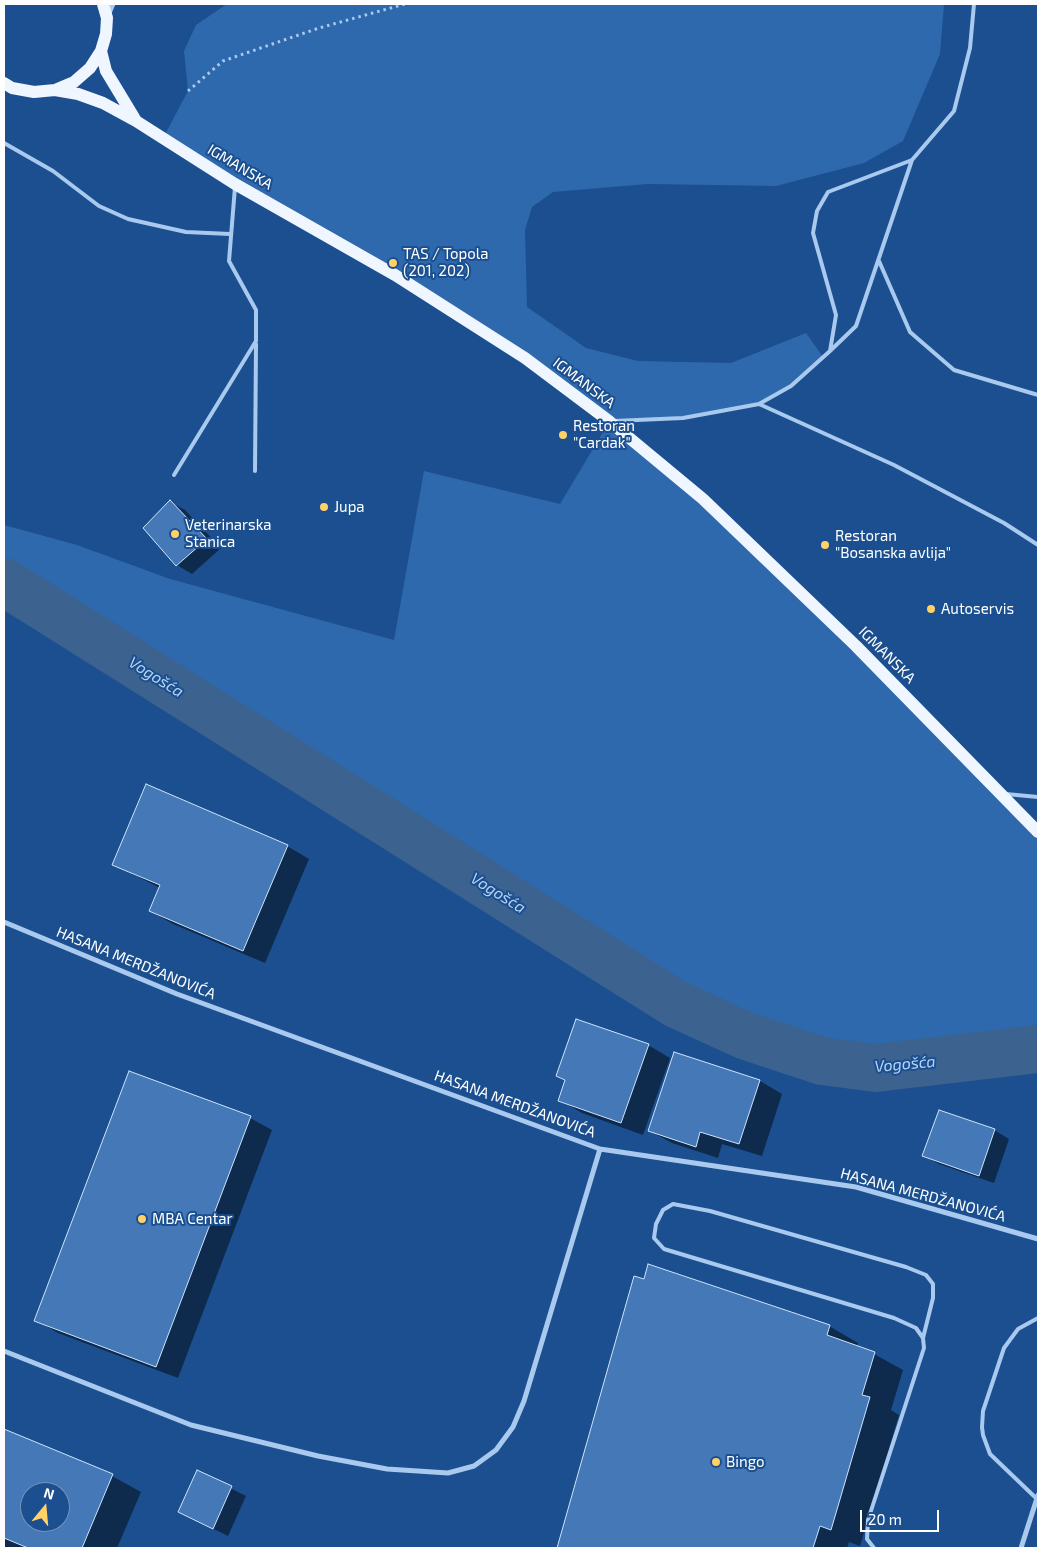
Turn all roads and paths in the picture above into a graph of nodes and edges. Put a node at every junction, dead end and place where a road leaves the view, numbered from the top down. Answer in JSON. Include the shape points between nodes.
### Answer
{"nodes":[{"id":1,"x":103,"y":4,"type":"edge"},
{"id":2,"x":113,"y":4,"type":"edge"},
{"id":3,"x":405,"y":4,"type":"edge"},
{"id":4,"x":974,"y":4,"type":"edge"},
{"id":5,"x":107,"y":18,"type":"junction"},
{"id":6,"x":102,"y":50,"type":"junction"},
{"id":7,"x":4,"y":83,"type":"edge"},
{"id":8,"x":55,"y":90,"type":"junction"},
{"id":9,"x":4,"y":91,"type":"edge"},
{"id":10,"x":188,"y":91,"type":"dead end"},
{"id":11,"x":34,"y":92,"type":"junction"},
{"id":12,"x":136,"y":121,"type":"junction"},
{"id":13,"x":4,"y":143,"type":"edge"},
{"id":14,"x":912,"y":160,"type":"junction"},
{"id":15,"x":236,"y":184,"type":"junction"},
{"id":16,"x":230,"y":234,"type":"junction"},
{"id":17,"x":879,"y":261,"type":"junction"},
{"id":18,"x":256,"y":342,"type":"junction"},
{"id":19,"x":830,"y":351,"type":"junction"},
{"id":20,"x":1038,"y":395,"type":"edge"},
{"id":21,"x":759,"y":404,"type":"junction"},
{"id":22,"x":609,"y":421,"type":"junction"},
{"id":23,"x":255,"y":471,"type":"dead end"},
{"id":24,"x":174,"y":475,"type":"dead end"},
{"id":25,"x":1038,"y":545,"type":"edge"},
{"id":26,"x":1000,"y":793,"type":"junction"},
{"id":27,"x":1038,"y":797,"type":"edge"},
{"id":28,"x":1038,"y":832,"type":"edge"},
{"id":29,"x":4,"y":922,"type":"edge"},
{"id":30,"x":600,"y":1149,"type":"junction"},
{"id":31,"x":1038,"y":1239,"type":"edge"},
{"id":32,"x":1038,"y":1318,"type":"edge"},
{"id":33,"x":923,"y":1338,"type":"junction"},
{"id":34,"x":4,"y":1350,"type":"edge"},
{"id":35,"x":1037,"y":1497,"type":"edge"},
{"id":36,"x":874,"y":1548,"type":"edge"},
{"id":37,"x":1021,"y":1548,"type":"edge"}],
"edges":[{"from":1,"to":5,"type":"main road"},
{"from":2,"to":5,"type":"street"},
{"from":3,"to":10,"type":"path","via":[[223,60]]},
{"from":4,"to":14,"type":"lane","via":[[970,48],[954,111]]},
{"from":5,"to":6,"type":"main road"},
{"from":6,"to":8,"type":"main road","via":[[90,68],[74,82]]},
{"from":6,"to":12,"type":"main road","name":"IGMANSKA","via":[[106,71]]},
{"from":7,"to":11,"type":"main road"},
{"from":8,"to":11,"type":"main road"},
{"from":8,"to":12,"type":"main road","name":"IGMANSKA","via":[[103,103]]},
{"from":9,"to":11,"type":"street"},
{"from":12,"to":15,"type":"main road","name":"IGMANSKA"},
{"from":13,"to":16,"type":"lane","via":[[53,171],[99,206],[128,219],[186,232]]},
{"from":14,"to":17,"type":"lane"},
{"from":14,"to":19,"type":"lane","via":[[828,192],[817,211],[813,233],[836,314]]},
{"from":15,"to":16,"type":"lane"},
{"from":15,"to":22,"type":"main road","name":"IGMANSKA","via":[[431,297],[525,358]]},
{"from":16,"to":18,"type":"lane","via":[[229,261],[256,310]]},
{"from":17,"to":19,"type":"lane","via":[[856,326]]},
{"from":17,"to":20,"type":"lane","via":[[910,332],[954,370]]},
{"from":18,"to":23,"type":"lane"},
{"from":18,"to":24,"type":"lane"},
{"from":19,"to":21,"type":"lane","via":[[791,386]]},
{"from":21,"to":22,"type":"lane","via":[[683,418]]},
{"from":21,"to":25,"type":"lane","via":[[894,465],[1004,523]]},
{"from":22,"to":26,"type":"main road","name":"IGMANSKA","via":[[703,499],[856,646]]},
{"from":26,"to":27,"type":"lane"},
{"from":26,"to":28,"type":"main road","name":"IGMANSKA"},
{"from":29,"to":30,"type":"street","name":"HASANA MERDŽANOVIĆA","via":[[177,994]]},
{"from":30,"to":31,"type":"street","name":"HASANA MERDŽANOVIĆA","via":[[856,1187]]},
{"from":30,"to":34,"type":"street","via":[[514,1427],[496,1450],[474,1466],[448,1473],[387,1469],[191,1425]]},
{"from":32,"to":35,"type":"lane","via":[[1018,1329],[1004,1348],[982,1411],[986,1443],[994,1459]]},
{"from":33,"to":33,"type":"lane","via":[[916,1328],[894,1318],[664,1249],[654,1238],[656,1224],[663,1210],[673,1204],[710,1211],[926,1274],[933,1284],[934,1298]]},
{"from":33,"to":36,"type":"lane","via":[[924,1348],[868,1520],[867,1539]]},
{"from":35,"to":37,"type":"street"}]}
